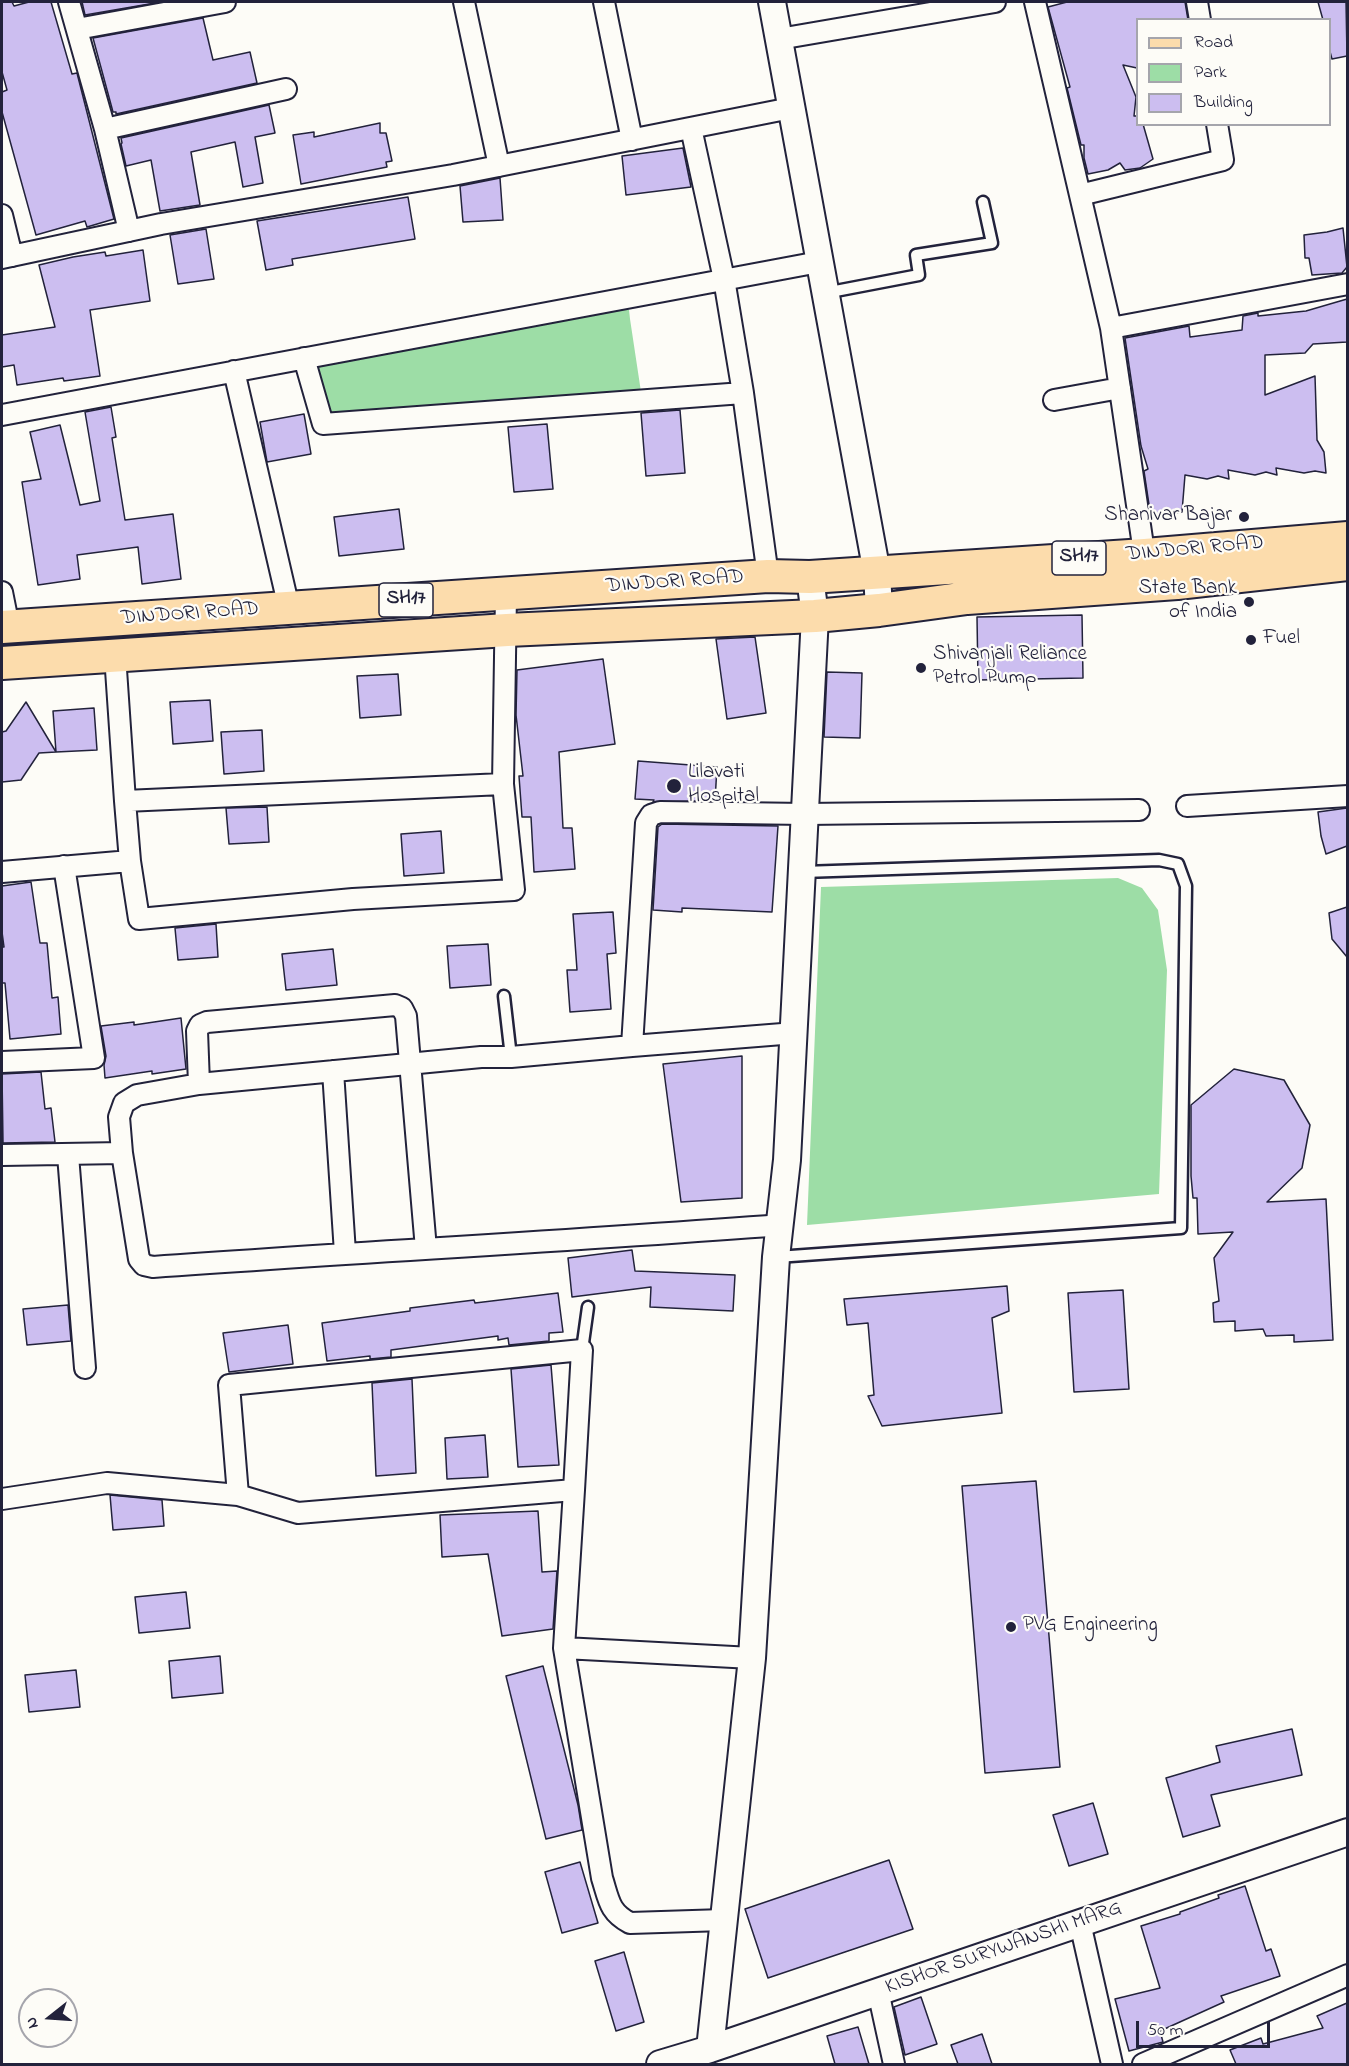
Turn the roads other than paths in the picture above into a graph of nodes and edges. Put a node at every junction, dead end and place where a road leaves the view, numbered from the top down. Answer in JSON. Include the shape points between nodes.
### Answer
{"nodes":[{"id":1,"x":69,"y":2,"type":"edge"},
{"id":2,"x":225,"y":2,"type":"edge"},
{"id":3,"x":464,"y":2,"type":"edge"},
{"id":4,"x":604,"y":2,"type":"edge"},
{"id":5,"x":772,"y":2,"type":"edge"},
{"id":6,"x":995,"y":2,"type":"edge"},
{"id":7,"x":1035,"y":2,"type":"edge"},
{"id":8,"x":1197,"y":2,"type":"edge"},
{"id":9,"x":1200,"y":18,"type":"edge"},
{"id":10,"x":77,"y":29,"type":"junction"},
{"id":11,"x":779,"y":39,"type":"junction"},
{"id":12,"x":286,"y":89,"type":"dead end"},
{"id":13,"x":791,"y":108,"type":"junction"},
{"id":14,"x":1217,"y":126,"type":"edge"},
{"id":15,"x":691,"y":128,"type":"junction"},
{"id":16,"x":105,"y":129,"type":"junction"},
{"id":17,"x":632,"y":140,"type":"junction"},
{"id":18,"x":500,"y":166,"type":"junction"},
{"id":19,"x":1080,"y":195,"type":"junction"},
{"id":20,"x":983,"y":202,"type":"dead end"},
{"id":21,"x":2,"y":215,"type":"edge"},
{"id":22,"x":129,"y":231,"type":"junction"},
{"id":23,"x":7,"y":257,"type":"edge"},
{"id":24,"x":819,"y":262,"type":"junction"},
{"id":25,"x":724,"y":279,"type":"junction"},
{"id":26,"x":1347,"y":284,"type":"edge"},
{"id":27,"x":825,"y":293,"type":"junction"},
{"id":28,"x":1111,"y":328,"type":"junction"},
{"id":29,"x":304,"y":358,"type":"junction"},
{"id":30,"x":234,"y":371,"type":"junction"},
{"id":31,"x":1120,"y":388,"type":"junction"},
{"id":32,"x":744,"y":393,"type":"junction"},
{"id":33,"x":1054,"y":400,"type":"dead end"},
{"id":34,"x":2,"y":415,"type":"edge"},
{"id":35,"x":1347,"y":538,"type":"edge"},
{"id":36,"x":1347,"y":564,"type":"edge"},
{"id":37,"x":1146,"y":570,"type":"junction"},
{"id":38,"x":877,"y":573,"type":"junction"},
{"id":39,"x":768,"y":576,"type":"junction"},
{"id":40,"x":810,"y":577,"type":"junction"},
{"id":41,"x":2,"y":592,"type":"edge"},
{"id":42,"x":506,"y":594,"type":"junction"},
{"id":43,"x":289,"y":608,"type":"junction"},
{"id":44,"x":879,"y":610,"type":"junction"},
{"id":45,"x":815,"y":616,"type":"junction"},
{"id":46,"x":5,"y":627,"type":"edge"},
{"id":47,"x":507,"y":630,"type":"junction"},
{"id":48,"x":115,"y":655,"type":"junction"},
{"id":49,"x":2,"y":663,"type":"edge"},
{"id":50,"x":503,"y":784,"type":"junction"},
{"id":51,"x":1347,"y":796,"type":"edge"},
{"id":52,"x":125,"y":801,"type":"junction"},
{"id":53,"x":1188,"y":806,"type":"dead end"},
{"id":54,"x":1139,"y":810,"type":"dead end"},
{"id":55,"x":806,"y":814,"type":"junction"},
{"id":56,"x":130,"y":861,"type":"junction"},
{"id":57,"x":64,"y":866,"type":"junction"},
{"id":58,"x":2,"y":872,"type":"edge"},
{"id":59,"x":803,"y":872,"type":"junction"},
{"id":60,"x":504,"y":996,"type":"dead end"},
{"id":61,"x":795,"y":1033,"type":"junction"},
{"id":62,"x":632,"y":1046,"type":"junction"},
{"id":63,"x":511,"y":1057,"type":"junction"},
{"id":64,"x":2,"y":1062,"type":"edge"},
{"id":65,"x":411,"y":1064,"type":"junction"},
{"id":66,"x":333,"y":1071,"type":"junction"},
{"id":67,"x":199,"y":1084,"type":"junction"},
{"id":68,"x":122,"y":1153,"type":"junction"},
{"id":69,"x":2,"y":1155,"type":"edge"},
{"id":70,"x":68,"y":1155,"type":"junction"},
{"id":71,"x":781,"y":1225,"type":"junction"},
{"id":72,"x":426,"y":1249,"type":"junction"},
{"id":73,"x":345,"y":1253,"type":"junction"},
{"id":74,"x":776,"y":1257,"type":"junction"},
{"id":75,"x":588,"y":1307,"type":"dead end"},
{"id":76,"x":582,"y":1350,"type":"junction"},
{"id":77,"x":85,"y":1368,"type":"dead end"},
{"id":78,"x":574,"y":1490,"type":"junction"},
{"id":79,"x":238,"y":1495,"type":"junction"},
{"id":80,"x":2,"y":1499,"type":"edge"},
{"id":81,"x":564,"y":1648,"type":"junction"},
{"id":82,"x":752,"y":1658,"type":"junction"},
{"id":83,"x":1347,"y":1832,"type":"edge"},
{"id":84,"x":724,"y":1920,"type":"junction"},
{"id":85,"x":1080,"y":1923,"type":"junction"},
{"id":86,"x":1347,"y":1975,"type":"edge"},
{"id":87,"x":878,"y":1991,"type":"junction"},
{"id":88,"x":710,"y":2049,"type":"junction"},
{"id":89,"x":660,"y":2064,"type":"edge"},
{"id":90,"x":894,"y":2064,"type":"edge"},
{"id":91,"x":1112,"y":2064,"type":"edge"},
{"id":92,"x":1143,"y":2064,"type":"edge"}],
"edges":[{"from":1,"to":10,"type":"street"},
{"from":2,"to":10,"type":"street"},
{"from":3,"to":18,"type":"street"},
{"from":4,"to":17,"type":"street"},
{"from":5,"to":11,"type":"street"},
{"from":6,"to":11,"type":"street"},
{"from":7,"to":19,"type":"street"},
{"from":8,"to":9,"type":"street"},
{"from":10,"to":16,"type":"street"},
{"from":11,"to":13,"type":"street"},
{"from":12,"to":16,"type":"street"},
{"from":13,"to":15,"type":"street"},
{"from":13,"to":24,"type":"street"},
{"from":14,"to":19,"type":"street","via":[[1223,160]]},
{"from":15,"to":17,"type":"street"},
{"from":15,"to":25,"type":"street"},
{"from":16,"to":22,"type":"street"},
{"from":17,"to":18,"type":"street"},
{"from":18,"to":22,"type":"street"},
{"from":19,"to":28,"type":"street"},
{"from":20,"to":27,"type":"lane","via":[[992,243],[916,255],[919,276]]},
{"from":21,"to":23,"type":"street"},
{"from":22,"to":23,"type":"street"},
{"from":24,"to":25,"type":"street"},
{"from":24,"to":27,"type":"street"},
{"from":25,"to":29,"type":"street"},
{"from":25,"to":32,"type":"street"},
{"from":26,"to":28,"type":"street"},
{"from":27,"to":38,"type":"street"},
{"from":28,"to":31,"type":"street"},
{"from":29,"to":30,"type":"street"},
{"from":29,"to":32,"type":"street","via":[[323,424]]},
{"from":30,"to":34,"type":"street"},
{"from":30,"to":43,"type":"street"},
{"from":31,"to":33,"type":"street"},
{"from":31,"to":37,"type":"street"},
{"from":32,"to":39,"type":"street"},
{"from":35,"to":37,"type":"main road","name":"DINDORI ROAD","number":"SH17"},
{"from":36,"to":37,"type":"main road","name":"DINDORI ROAD","number":"SH17","via":[[1177,583]]},
{"from":37,"to":38,"type":"main road","name":"DINDORI ROAD","number":"SH17"},
{"from":37,"to":44,"type":"main road","name":"DINDORI ROAD","number":"SH17"},
{"from":38,"to":40,"type":"main road","name":"DINDORI ROAD","number":"SH17"},
{"from":38,"to":44,"type":"street"},
{"from":39,"to":40,"type":"main road","name":"DINDORI ROAD","number":"SH17"},
{"from":39,"to":42,"type":"main road","name":"DINDORI ROAD","number":"SH17"},
{"from":40,"to":45,"type":"street"},
{"from":41,"to":46,"type":"street"},
{"from":42,"to":43,"type":"main road","name":"DINDORI ROAD","number":"SH17"},
{"from":42,"to":47,"type":"street"},
{"from":43,"to":46,"type":"main road","name":"DINDORI ROAD","number":"SH17"},
{"from":44,"to":45,"type":"main road","name":"DINDORI ROAD","number":"SH17"},
{"from":45,"to":47,"type":"main road","name":"DINDORI ROAD"},
{"from":45,"to":55,"type":"street"},
{"from":47,"to":48,"type":"main road","name":"DINDORI ROAD"},
{"from":47,"to":50,"type":"street"},
{"from":48,"to":49,"type":"main road","name":"DINDORI ROAD"},
{"from":48,"to":52,"type":"street"},
{"from":50,"to":52,"type":"street"},
{"from":50,"to":56,"type":"street","via":[[514,890],[353,899],[139,919]]},
{"from":51,"to":53,"type":"street"},
{"from":52,"to":56,"type":"street"},
{"from":54,"to":55,"type":"street"},
{"from":55,"to":59,"type":"street"},
{"from":55,"to":62,"type":"street","via":[[651,814],[646,823]]},
{"from":56,"to":57,"type":"street"},
{"from":57,"to":58,"type":"street"},
{"from":57,"to":64,"type":"street","via":[[94,1058]]},
{"from":59,"to":61,"type":"street"},
{"from":59,"to":74,"type":"lane","via":[[1159,860],[1178,864],[1186,886],[1181,1228]]},
{"from":60,"to":63,"type":"lane"},
{"from":61,"to":62,"type":"street"},
{"from":61,"to":71,"type":"street"},
{"from":62,"to":63,"type":"street"},
{"from":63,"to":65,"type":"street"},
{"from":65,"to":66,"type":"street"},
{"from":65,"to":67,"type":"street","via":[[406,1016],[395,1005],[207,1022],[200,1024],[197,1031]]},
{"from":65,"to":72,"type":"street"},
{"from":66,"to":67,"type":"street"},
{"from":66,"to":73,"type":"street"},
{"from":67,"to":68,"type":"street","via":[[137,1095],[124,1103],[119,1118]]},
{"from":68,"to":70,"type":"street"},
{"from":68,"to":73,"type":"street","via":[[139,1259],[144,1265]]},
{"from":69,"to":70,"type":"street"},
{"from":70,"to":77,"type":"street"},
{"from":71,"to":72,"type":"street"},
{"from":71,"to":74,"type":"street"},
{"from":72,"to":73,"type":"street"},
{"from":74,"to":82,"type":"street"},
{"from":75,"to":76,"type":"lane"},
{"from":76,"to":78,"type":"street"},
{"from":76,"to":79,"type":"street","via":[[229,1385]]},
{"from":78,"to":79,"type":"street","via":[[298,1513]]},
{"from":78,"to":81,"type":"street"},
{"from":79,"to":80,"type":"street","via":[[107,1483]]},
{"from":81,"to":82,"type":"street"},
{"from":81,"to":84,"type":"street","via":[[610,1907],[630,1923]]},
{"from":82,"to":84,"type":"street"},
{"from":83,"to":85,"type":"street","name":"KISHOR SURYWANSHI MARG"},
{"from":84,"to":88,"type":"street"},
{"from":85,"to":87,"type":"street","name":"KISHOR SURYWANSHI MARG"},
{"from":85,"to":91,"type":"street"},
{"from":86,"to":92,"type":"street"},
{"from":87,"to":88,"type":"street","name":"KISHOR SURYWANSHI MARG"},
{"from":87,"to":90,"type":"street"},
{"from":88,"to":89,"type":"street","name":"KISHOR SURYWANSHI MARG"}]}
